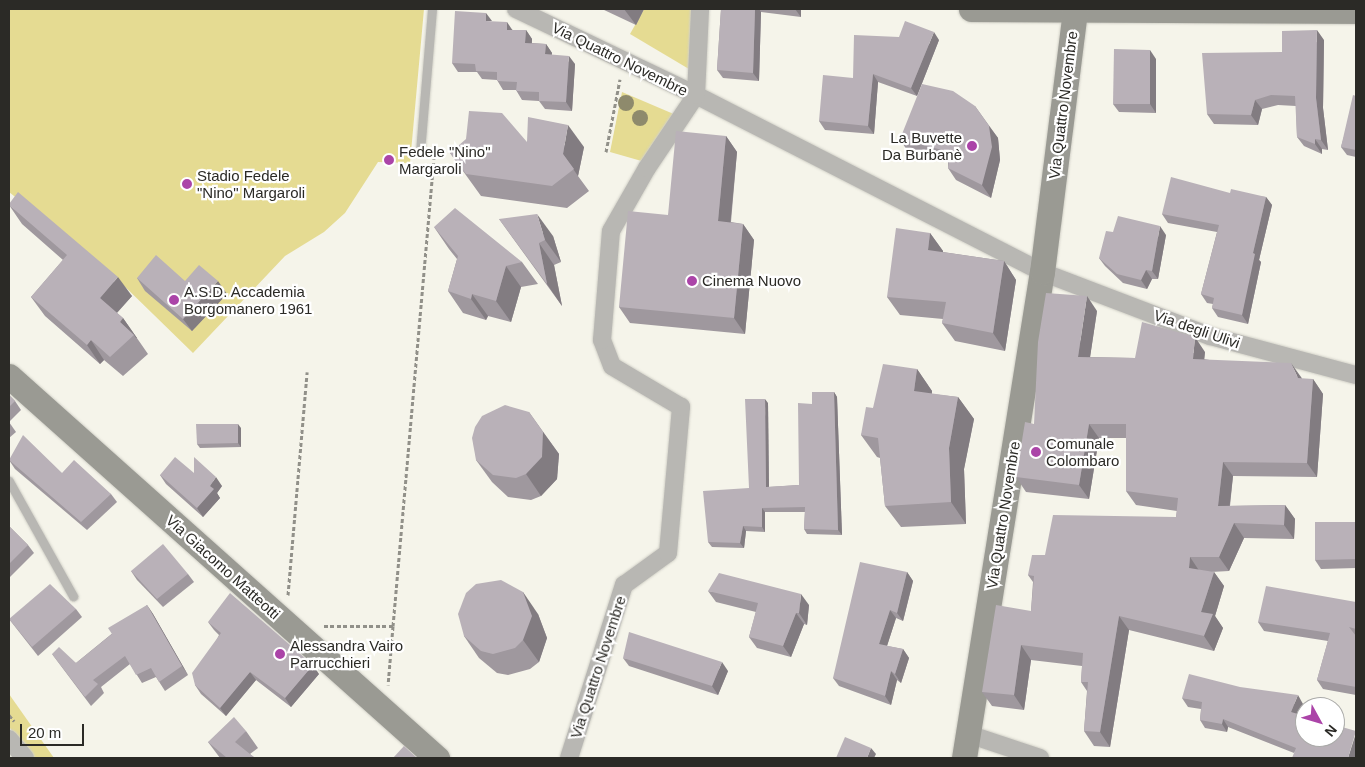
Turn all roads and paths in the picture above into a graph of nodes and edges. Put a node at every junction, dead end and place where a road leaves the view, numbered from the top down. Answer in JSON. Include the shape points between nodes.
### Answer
{"nodes":[{"id":1,"x":432,"y":9,"type":"edge"},
{"id":2,"x":516,"y":9,"type":"edge"},
{"id":3,"x":700,"y":9,"type":"edge"},
{"id":4,"x":971,"y":9,"type":"edge"},
{"id":5,"x":1075,"y":9,"type":"edge"},
{"id":6,"x":1356,"y":11,"type":"edge"},
{"id":7,"x":624,"y":60,"type":"junction"},
{"id":8,"x":696,"y":96,"type":"junction"},
{"id":9,"x":435,"y":151,"type":"dead end"},
{"id":10,"x":420,"y":152,"type":"dead end"},
{"id":11,"x":606,"y":152,"type":"dead end"},
{"id":12,"x":1042,"y":272,"type":"junction"},
{"id":13,"x":308,"y":372,"type":"dead end"},
{"id":14,"x":1356,"y":375,"type":"edge"},
{"id":15,"x":9,"y":376,"type":"edge"},
{"id":16,"x":9,"y":481,"type":"edge"},
{"id":17,"x":73,"y":596,"type":"dead end"},
{"id":18,"x":286,"y":600,"type":"dead end"},
{"id":19,"x":318,"y":626,"type":"dead end"},
{"id":20,"x":393,"y":626,"type":"junction"},
{"id":21,"x":388,"y":693,"type":"dead end"},
{"id":22,"x":968,"y":734,"type":"junction"},
{"id":23,"x":9,"y":739,"type":"edge"},
{"id":24,"x":24,"y":758,"type":"edge"},
{"id":25,"x":437,"y":758,"type":"edge"},
{"id":26,"x":569,"y":758,"type":"edge"},
{"id":27,"x":964,"y":758,"type":"edge"},
{"id":28,"x":1040,"y":758,"type":"edge"}],
"edges":[{"from":1,"to":10,"type":"lane"},
{"from":2,"to":7,"type":"street","name":"Via Quattro Novembre"},
{"from":3,"to":8,"type":"street","name":"Via Quattro Novembre"},
{"from":4,"to":5,"type":"street"},
{"from":5,"to":6,"type":"street","name":"Via Quattro Novembre"},
{"from":5,"to":12,"type":"street","name":"Via Quattro Novembre"},
{"from":7,"to":8,"type":"street","name":"Via Quattro Novembre"},
{"from":7,"to":11,"type":"path"},
{"from":8,"to":12,"type":"street","name":"Via Quattro Novembre"},
{"from":8,"to":26,"type":"street","name":"Via Quattro Novembre","via":[[647,168],[611,231],[602,340],[612,366],[680,407],[668,553],[624,585]]},
{"from":9,"to":20,"type":"path"},
{"from":12,"to":14,"type":"street","name":"Via degli Ulivi","via":[[1210,336]]},
{"from":12,"to":22,"type":"street","name":"Via Quattro Novembre"},
{"from":13,"to":18,"type":"path"},
{"from":15,"to":25,"type":"street","name":"Via Giacomo Matteotti"},
{"from":16,"to":17,"type":"lane"},
{"from":19,"to":20,"type":"path"},
{"from":20,"to":21,"type":"path"},
{"from":22,"to":27,"type":"street","name":"Via Quattro Novembre"},
{"from":22,"to":28,"type":"street"},
{"from":23,"to":24,"type":"street"}]}
